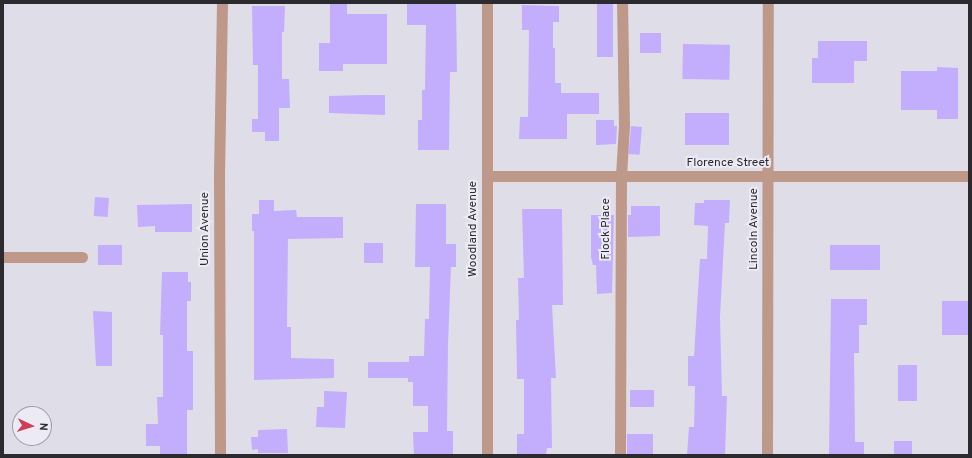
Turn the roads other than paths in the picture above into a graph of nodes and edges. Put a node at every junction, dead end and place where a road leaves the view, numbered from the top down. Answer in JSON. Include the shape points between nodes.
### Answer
{"nodes":[{"id":1,"x":222,"y":3,"type":"edge"},
{"id":2,"x":488,"y":3,"type":"edge"},
{"id":3,"x":622,"y":3,"type":"edge"},
{"id":4,"x":768,"y":3,"type":"edge"},
{"id":5,"x":487,"y":176,"type":"junction"},
{"id":6,"x":621,"y":176,"type":"junction"},
{"id":7,"x":969,"y":176,"type":"edge"},
{"id":8,"x":768,"y":177,"type":"junction"},
{"id":9,"x":3,"y":256,"type":"edge"},
{"id":10,"x":82,"y":256,"type":"dead end"},
{"id":11,"x":220,"y":455,"type":"edge"},
{"id":12,"x":487,"y":455,"type":"edge"},
{"id":13,"x":620,"y":455,"type":"edge"},
{"id":14,"x":767,"y":455,"type":"edge"}],
"edges":[{"from":1,"to":11,"type":"street","name":"Union Avenue","via":[[219,175]]},
{"from":2,"to":5,"type":"street","name":"Woodland Avenue"},
{"from":3,"to":6,"type":"street","name":"Flock Place","via":[[624,126]]},
{"from":4,"to":8,"type":"street","name":"Lincoln Avenue"},
{"from":5,"to":6,"type":"street","name":"Florence Street"},
{"from":5,"to":12,"type":"street","name":"Woodland Avenue"},
{"from":6,"to":8,"type":"street","name":"Florence Street"},
{"from":6,"to":13,"type":"street","name":"Flock Place"},
{"from":7,"to":8,"type":"street","name":"Florence Street"},
{"from":8,"to":14,"type":"street","name":"Lincoln Avenue"},
{"from":9,"to":10,"type":"street"}]}
